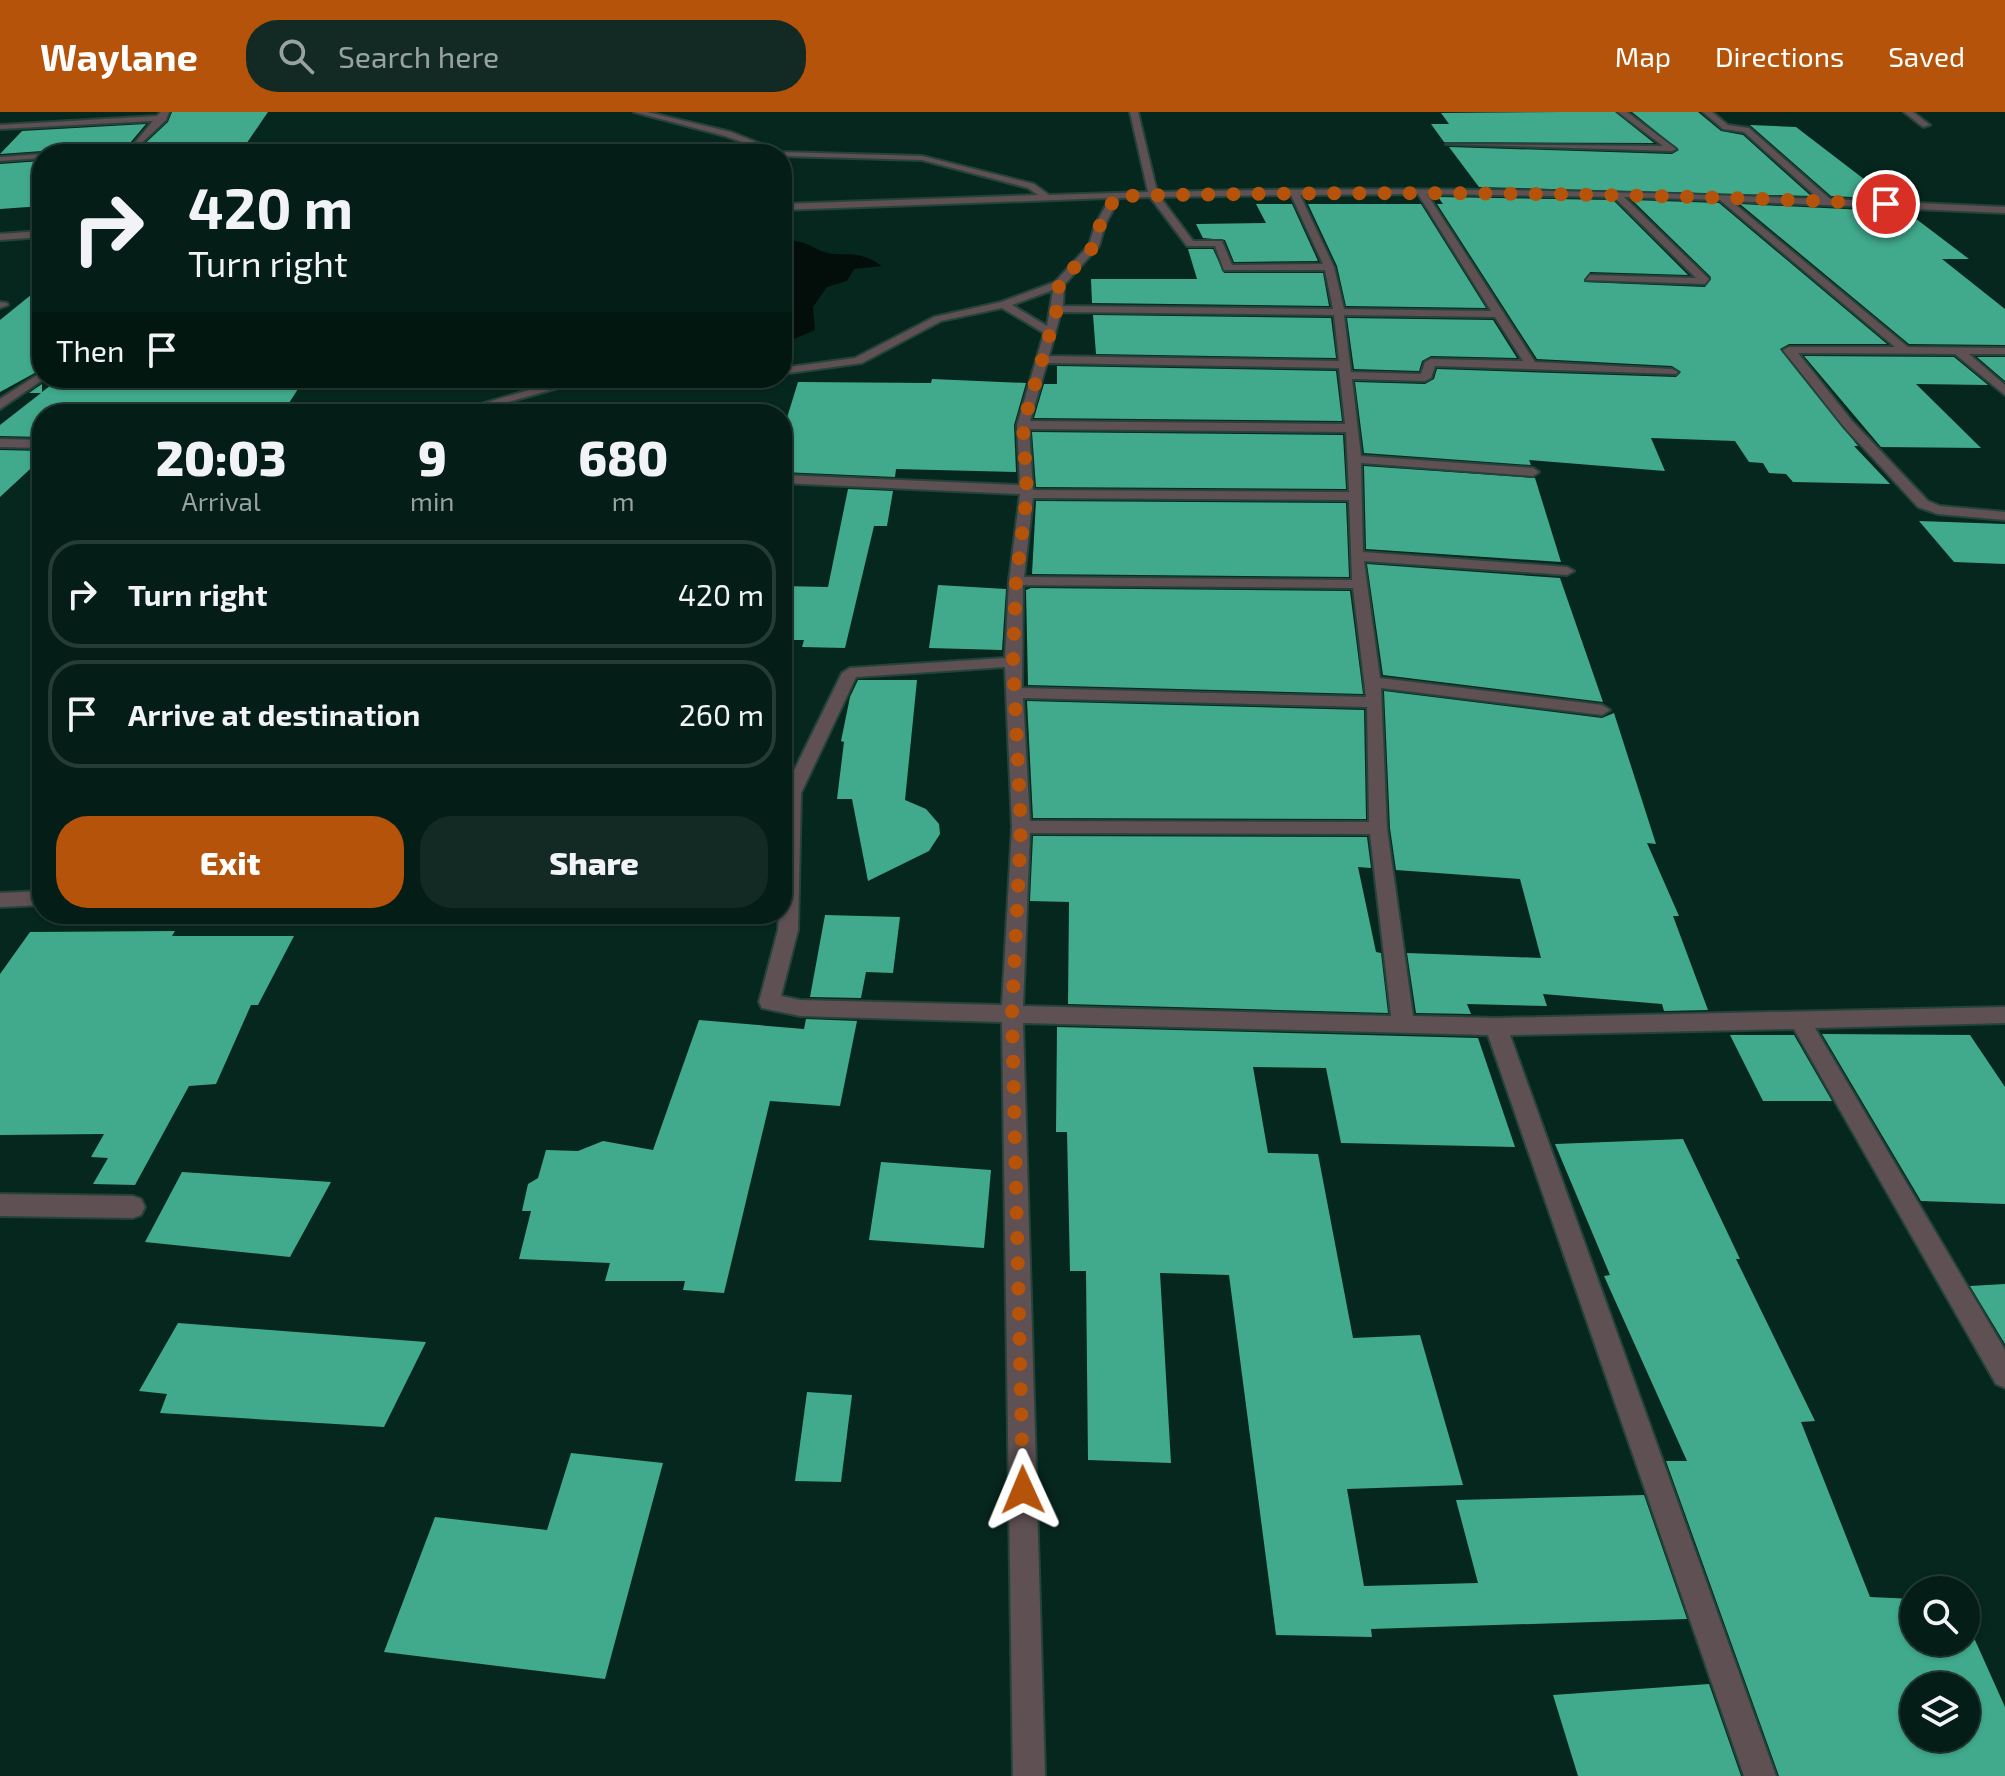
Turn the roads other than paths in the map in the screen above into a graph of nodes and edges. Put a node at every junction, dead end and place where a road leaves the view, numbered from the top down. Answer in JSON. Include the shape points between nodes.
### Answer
{"nodes":[{"id":1,"x":638,"y":112,"type":"edge"},
{"id":2,"x":1134,"y":112,"type":"edge"},
{"id":3,"x":1622,"y":112,"type":"edge"},
{"id":4,"x":1707,"y":112,"type":"edge"},
{"id":5,"x":1908,"y":112,"type":"edge"},
{"id":6,"x":164,"y":115,"type":"edge"},
{"id":7,"x":1926,"y":125,"type":"dead end"},
{"id":8,"x":0,"y":127,"type":"edge"},
{"id":9,"x":138,"y":144,"type":"edge"},
{"id":10,"x":754,"y":144,"type":"edge"},
{"id":11,"x":1450,"y":144,"type":"dead end"},
{"id":12,"x":792,"y":154,"type":"edge"},
{"id":13,"x":32,"y":157,"type":"edge"},
{"id":14,"x":0,"y":159,"type":"edge"},
{"id":15,"x":1421,"y":191,"type":"junction"},
{"id":16,"x":1295,"y":193,"type":"junction"},
{"id":17,"x":1153,"y":195,"type":"junction"},
{"id":18,"x":1617,"y":195,"type":"junction"},
{"id":19,"x":1116,"y":196,"type":"junction"},
{"id":20,"x":1720,"y":196,"type":"junction"},
{"id":21,"x":1046,"y":197,"type":"junction"},
{"id":22,"x":1827,"y":201,"type":"junction"},
{"id":23,"x":792,"y":207,"type":"edge"},
{"id":24,"x":2005,"y":210,"type":"edge"},
{"id":25,"x":32,"y":235,"type":"edge"},
{"id":26,"x":0,"y":237,"type":"edge"},
{"id":27,"x":1329,"y":267,"type":"junction"},
{"id":28,"x":1590,"y":278,"type":"dead end"},
{"id":29,"x":1059,"y":284,"type":"junction"},
{"id":30,"x":1004,"y":305,"type":"junction"},
{"id":31,"x":1057,"y":309,"type":"junction"},
{"id":32,"x":1339,"y":311,"type":"junction"},
{"id":33,"x":1499,"y":314,"type":"junction"},
{"id":34,"x":1050,"y":332,"type":"junction"},
{"id":35,"x":1906,"y":351,"type":"junction"},
{"id":36,"x":1958,"y":351,"type":"junction"},
{"id":37,"x":2005,"y":351,"type":"edge"},
{"id":38,"x":1041,"y":359,"type":"junction"},
{"id":39,"x":1531,"y":365,"type":"junction"},
{"id":40,"x":792,"y":370,"type":"edge"},
{"id":41,"x":1345,"y":370,"type":"junction"},
{"id":42,"x":1672,"y":372,"type":"dead end"},
{"id":43,"x":32,"y":382,"type":"edge"},
{"id":44,"x":547,"y":388,"type":"edge"},
{"id":45,"x":2005,"y":391,"type":"edge"},
{"id":46,"x":489,"y":404,"type":"edge"},
{"id":47,"x":0,"y":405,"type":"edge"},
{"id":48,"x":1023,"y":425,"type":"junction"},
{"id":49,"x":1352,"y":428,"type":"junction"},
{"id":50,"x":0,"y":443,"type":"edge"},
{"id":51,"x":32,"y":444,"type":"edge"},
{"id":52,"x":1355,"y":459,"type":"junction"},
{"id":53,"x":1533,"y":472,"type":"dead end"},
{"id":54,"x":792,"y":480,"type":"edge"},
{"id":55,"x":1027,"y":492,"type":"junction"},
{"id":56,"x":1354,"y":496,"type":"junction"},
{"id":57,"x":2005,"y":516,"type":"edge"},
{"id":58,"x":1356,"y":556,"type":"junction"},
{"id":59,"x":1567,"y":571,"type":"dead end"},
{"id":60,"x":1016,"y":581,"type":"junction"},
{"id":61,"x":1362,"y":584,"type":"junction"},
{"id":62,"x":1013,"y":662,"type":"junction"},
{"id":63,"x":1374,"y":682,"type":"junction"},
{"id":64,"x":1013,"y":693,"type":"junction"},
{"id":65,"x":1375,"y":702,"type":"junction"},
{"id":66,"x":1602,"y":710,"type":"dead end"},
{"id":67,"x":792,"y":793,"type":"edge"},
{"id":68,"x":1021,"y":827,"type":"junction"},
{"id":69,"x":1378,"y":828,"type":"junction"},
{"id":70,"x":32,"y":898,"type":"edge"},
{"id":71,"x":0,"y":900,"type":"edge"},
{"id":72,"x":788,"y":924,"type":"edge"},
{"id":73,"x":1012,"y":1013,"type":"junction"},
{"id":74,"x":2005,"y":1015,"type":"edge"},
{"id":75,"x":1799,"y":1019,"type":"junction"},
{"id":76,"x":1403,"y":1024,"type":"junction"},
{"id":77,"x":1496,"y":1027,"type":"junction"},
{"id":78,"x":0,"y":1205,"type":"edge"},
{"id":79,"x":133,"y":1207,"type":"dead end"},
{"id":80,"x":2005,"y":1375,"type":"edge"},
{"id":81,"x":1029,"y":1776,"type":"edge"},
{"id":82,"x":1760,"y":1776,"type":"edge"}],
"edges":[{"from":1,"to":10,"type":"street"},
{"from":2,"to":17,"type":"street"},
{"from":3,"to":11,"type":"street","via":[[1672,149]]},
{"from":4,"to":22,"type":"street","via":[[1726,127],[1746,130]]},
{"from":5,"to":7,"type":"street"},
{"from":6,"to":8,"type":"street"},
{"from":6,"to":9,"type":"street"},
{"from":12,"to":21,"type":"street","via":[[922,158],[1031,186]]},
{"from":13,"to":14,"type":"street"},
{"from":15,"to":16,"type":"street"},
{"from":15,"to":18,"type":"street"},
{"from":15,"to":33,"type":"street"},
{"from":16,"to":17,"type":"street"},
{"from":16,"to":27,"type":"street"},
{"from":17,"to":19,"type":"street"},
{"from":17,"to":27,"type":"street","via":[[1190,244],[1219,243],[1228,268]]},
{"from":18,"to":20,"type":"street"},
{"from":18,"to":28,"type":"street","via":[[1705,281]]},
{"from":19,"to":21,"type":"street"},
{"from":19,"to":29,"type":"street","via":[[1094,246]]},
{"from":20,"to":22,"type":"street"},
{"from":20,"to":35,"type":"street"},
{"from":21,"to":23,"type":"street"},
{"from":22,"to":24,"type":"street"},
{"from":25,"to":26,"type":"street"},
{"from":27,"to":32,"type":"street"},
{"from":29,"to":30,"type":"street"},
{"from":29,"to":31,"type":"street"},
{"from":30,"to":34,"type":"street"},
{"from":30,"to":40,"type":"street","via":[[938,319],[858,361]]},
{"from":31,"to":32,"type":"street"},
{"from":31,"to":34,"type":"street"},
{"from":32,"to":33,"type":"street"},
{"from":32,"to":41,"type":"street"},
{"from":33,"to":39,"type":"street"},
{"from":34,"to":38,"type":"street"},
{"from":35,"to":36,"type":"street"},
{"from":35,"to":57,"type":"street","via":[[1789,350],[1923,504]]},
{"from":36,"to":37,"type":"street"},
{"from":36,"to":45,"type":"street"},
{"from":38,"to":41,"type":"street"},
{"from":38,"to":48,"type":"street"},
{"from":39,"to":41,"type":"street","via":[[1431,362],[1425,378]]},
{"from":39,"to":42,"type":"street"},
{"from":41,"to":49,"type":"street"},
{"from":43,"to":47,"type":"street"},
{"from":44,"to":46,"type":"street"},
{"from":48,"to":49,"type":"street"},
{"from":48,"to":55,"type":"street"},
{"from":49,"to":52,"type":"street"},
{"from":50,"to":51,"type":"street"},
{"from":52,"to":53,"type":"street"},
{"from":52,"to":56,"type":"street"},
{"from":54,"to":55,"type":"street"},
{"from":55,"to":56,"type":"street"},
{"from":55,"to":60,"type":"street"},
{"from":56,"to":58,"type":"street"},
{"from":58,"to":59,"type":"street"},
{"from":58,"to":61,"type":"street"},
{"from":60,"to":61,"type":"street"},
{"from":60,"to":62,"type":"street"},
{"from":61,"to":63,"type":"street"},
{"from":62,"to":64,"type":"street"},
{"from":62,"to":67,"type":"street","via":[[850,673]]},
{"from":63,"to":65,"type":"street"},
{"from":63,"to":66,"type":"street"},
{"from":64,"to":65,"type":"street"},
{"from":64,"to":68,"type":"street"},
{"from":65,"to":69,"type":"street"},
{"from":68,"to":69,"type":"street"},
{"from":68,"to":73,"type":"street"},
{"from":69,"to":76,"type":"street"},
{"from":70,"to":71,"type":"street"},
{"from":72,"to":73,"type":"street","via":[[769,1002],[800,1008]]},
{"from":73,"to":76,"type":"street"},
{"from":73,"to":81,"type":"street"},
{"from":74,"to":75,"type":"street"},
{"from":75,"to":77,"type":"street"},
{"from":75,"to":80,"type":"street"},
{"from":76,"to":77,"type":"street"},
{"from":77,"to":82,"type":"street"},
{"from":78,"to":79,"type":"street"}]}
